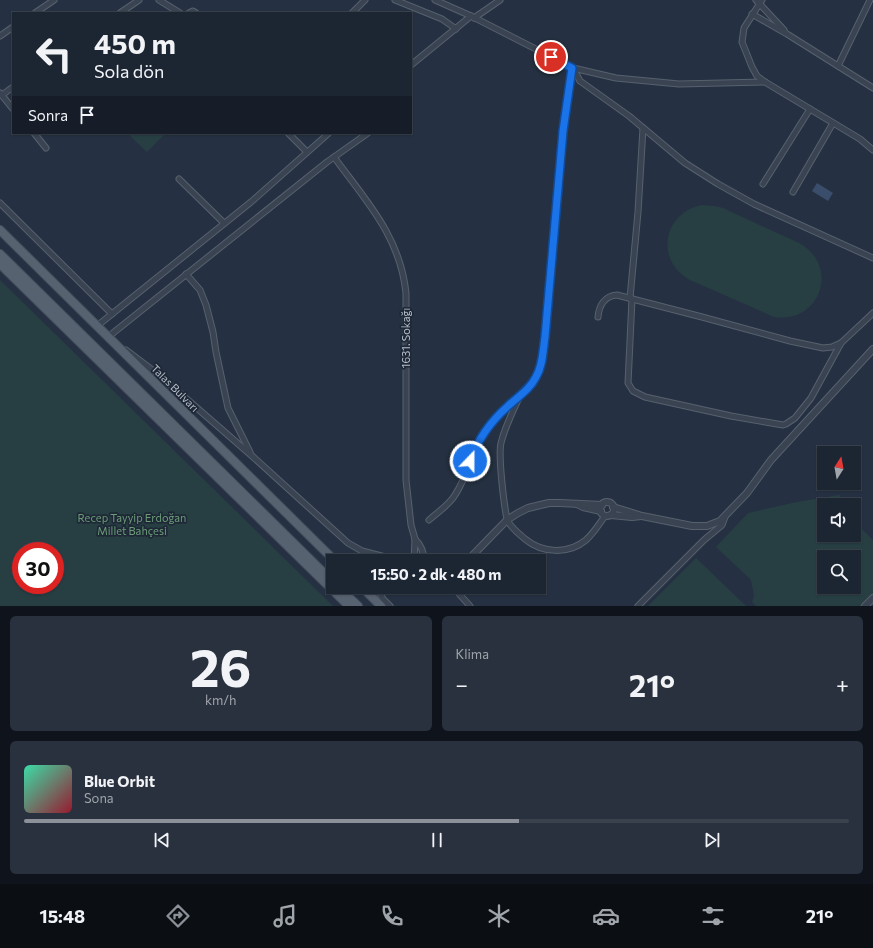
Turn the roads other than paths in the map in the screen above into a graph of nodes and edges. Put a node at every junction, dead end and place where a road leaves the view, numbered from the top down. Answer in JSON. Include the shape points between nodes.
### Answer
{"nodes":[{"id":1,"x":54,"y":0,"type":"edge"},
{"id":2,"x":138,"y":0,"type":"edge"},
{"id":3,"x":159,"y":0,"type":"edge"},
{"id":4,"x":365,"y":0,"type":"edge"},
{"id":5,"x":395,"y":0,"type":"edge"},
{"id":6,"x":435,"y":0,"type":"edge"},
{"id":7,"x":500,"y":0,"type":"edge"},
{"id":8,"x":870,"y":0,"type":"edge"},
{"id":9,"x":759,"y":1,"type":"edge"},
{"id":10,"x":36,"y":12,"type":"edge"},
{"id":11,"x":121,"y":12,"type":"edge"},
{"id":12,"x":178,"y":12,"type":"edge"},
{"id":13,"x":353,"y":12,"type":"edge"},
{"id":14,"x":752,"y":14,"type":"junction"},
{"id":15,"x":473,"y":17,"type":"junction"},
{"id":16,"x":12,"y":28,"type":"edge"},
{"id":17,"x":456,"y":29,"type":"junction"},
{"id":18,"x":787,"y":34,"type":"junction"},
{"id":19,"x":0,"y":36,"type":"edge"},
{"id":20,"x":412,"y":65,"type":"edge"},
{"id":21,"x":838,"y":66,"type":"junction"},
{"id":22,"x":572,"y":68,"type":"junction"},
{"id":23,"x":765,"y":82,"type":"junction"},
{"id":24,"x":12,"y":88,"type":"edge"},
{"id":25,"x":873,"y":88,"type":"edge"},
{"id":26,"x":1,"y":94,"type":"edge"},
{"id":27,"x":12,"y":108,"type":"edge"},
{"id":28,"x":810,"y":109,"type":"junction"},
{"id":29,"x":833,"y":123,"type":"junction"},
{"id":30,"x":643,"y":128,"type":"junction"},
{"id":31,"x":35,"y":134,"type":"edge"},
{"id":32,"x":289,"y":134,"type":"edge"},
{"id":33,"x":328,"y":134,"type":"edge"},
{"id":34,"x":367,"y":134,"type":"edge"},
{"id":35,"x":46,"y":148,"type":"dead end"},
{"id":36,"x":873,"y":150,"type":"edge"},
{"id":37,"x":307,"y":152,"type":"junction"},
{"id":38,"x":334,"y":157,"type":"junction"},
{"id":39,"x":179,"y":179,"type":"dead end"},
{"id":40,"x":762,"y":184,"type":"dead end"},
{"id":41,"x":793,"y":192,"type":"dead end"},
{"id":42,"x":0,"y":203,"type":"edge"},
{"id":43,"x":224,"y":223,"type":"junction"},
{"id":44,"x":0,"y":230,"type":"edge"},
{"id":45,"x":0,"y":254,"type":"edge"},
{"id":46,"x":873,"y":258,"type":"edge"},
{"id":47,"x":0,"y":264,"type":"edge"},
{"id":48,"x":186,"y":274,"type":"junction"},
{"id":49,"x":631,"y":299,"type":"junction"},
{"id":50,"x":873,"y":313,"type":"edge"},
{"id":51,"x":112,"y":314,"type":"junction"},
{"id":52,"x":598,"y":317,"type":"dead end"},
{"id":53,"x":97,"y":326,"type":"junction"},
{"id":54,"x":108,"y":337,"type":"junction"},
{"id":55,"x":841,"y":343,"type":"junction"},
{"id":56,"x":873,"y":349,"type":"edge"},
{"id":57,"x":521,"y":395,"type":"junction"},
{"id":58,"x":251,"y":455,"type":"junction"},
{"id":59,"x":614,"y":507,"type":"junction"},
{"id":60,"x":605,"y":512,"type":"junction"},
{"id":61,"x":642,"y":516,"type":"junction"},
{"id":62,"x":725,"y":517,"type":"junction"},
{"id":63,"x":429,"y":520,"type":"dead end"},
{"id":64,"x":508,"y":520,"type":"junction"},
{"id":65,"x":415,"y":539,"type":"junction"},
{"id":66,"x":328,"y":554,"type":"edge"},
{"id":67,"x":376,"y":554,"type":"edge"},
{"id":68,"x":414,"y":554,"type":"edge"},
{"id":69,"x":423,"y":554,"type":"edge"},
{"id":70,"x":474,"y":554,"type":"edge"},
{"id":71,"x":326,"y":575,"type":"edge"},
{"id":72,"x":345,"y":594,"type":"edge"},
{"id":73,"x":368,"y":594,"type":"edge"},
{"id":74,"x":380,"y":594,"type":"edge"},
{"id":75,"x":459,"y":594,"type":"edge"},
{"id":76,"x":873,"y":598,"type":"edge"},
{"id":77,"x":348,"y":606,"type":"edge"},
{"id":78,"x":358,"y":606,"type":"edge"},
{"id":79,"x":381,"y":606,"type":"edge"},
{"id":80,"x":390,"y":606,"type":"edge"},
{"id":81,"x":470,"y":606,"type":"edge"},
{"id":82,"x":638,"y":606,"type":"edge"},
{"id":83,"x":865,"y":606,"type":"edge"}],
"edges":[{"from":1,"to":10,"type":"street"},
{"from":2,"to":11,"type":"street"},
{"from":3,"to":12,"type":"street"},
{"from":4,"to":13,"type":"street"},
{"from":5,"to":17,"type":"street","via":[[442,19]]},
{"from":6,"to":15,"type":"street"},
{"from":7,"to":15,"type":"street"},
{"from":8,"to":21,"type":"street"},
{"from":9,"to":14,"type":"street"},
{"from":9,"to":18,"type":"street"},
{"from":14,"to":18,"type":"street"},
{"from":14,"to":23,"type":"street","via":[[743,32],[743,47],[752,67]]},
{"from":15,"to":17,"type":"street"},
{"from":15,"to":22,"type":"street"},
{"from":16,"to":19,"type":"street"},
{"from":17,"to":20,"type":"street"},
{"from":18,"to":21,"type":"street"},
{"from":21,"to":25,"type":"street"},
{"from":22,"to":23,"type":"street","via":[[616,78],[679,84]]},
{"from":22,"to":30,"type":"street","via":[[580,81]]},
{"from":22,"to":57,"type":"street","via":[[563,131],[541,364],[534,381]]},
{"from":23,"to":28,"type":"street"},
{"from":24,"to":26,"type":"street"},
{"from":26,"to":27,"type":"street"},
{"from":28,"to":29,"type":"street"},
{"from":28,"to":40,"type":"street"},
{"from":29,"to":36,"type":"street"},
{"from":29,"to":41,"type":"street"},
{"from":30,"to":46,"type":"street","via":[[685,163],[736,194]]},
{"from":30,"to":49,"type":"street"},
{"from":31,"to":35,"type":"street"},
{"from":32,"to":37,"type":"street"},
{"from":33,"to":37,"type":"street"},
{"from":34,"to":38,"type":"street"},
{"from":37,"to":43,"type":"street"},
{"from":38,"to":48,"type":"street"},
{"from":38,"to":65,"type":"street","name":"1631. Sokağı","via":[[383,223],[396,248],[403,270],[406,293],[406,484]]},
{"from":39,"to":43,"type":"street"},
{"from":42,"to":51,"type":"street"},
{"from":43,"to":51,"type":"street"},
{"from":44,"to":53,"type":"main road","name":"Talas Bulvarı"},
{"from":45,"to":71,"type":"main road"},
{"from":47,"to":77,"type":"main road"},
{"from":48,"to":54,"type":"street"},
{"from":48,"to":58,"type":"street","via":[[200,290],[206,305],[228,408]]},
{"from":49,"to":52,"type":"street","via":[[617,295],[609,297],[600,306]]},
{"from":49,"to":55,"type":"street","via":[[823,348]]},
{"from":49,"to":55,"type":"street","via":[[628,383],[633,391],[645,397],[731,416],[783,425],[792,421],[814,393]]},
{"from":50,"to":55,"type":"street"},
{"from":51,"to":53,"type":"street"},
{"from":53,"to":54,"type":"main road","name":"Talas Bulvarı"},
{"from":54,"to":58,"type":"street","via":[[159,375]]},
{"from":54,"to":66,"type":"main road","name":"Talas Bulvarı"},
{"from":56,"to":62,"type":"street","via":[[772,460],[748,493]]},
{"from":57,"to":63,"type":"street","via":[[497,416],[486,430],[476,445],[456,493],[449,503]]},
{"from":57,"to":64,"type":"street","via":[[507,423],[501,445]]},
{"from":58,"to":67,"type":"street","via":[[341,538],[358,549]]},
{"from":59,"to":60,"type":"street","via":[[614,511]]},
{"from":59,"to":60,"type":"street","via":[[609,503]]},
{"from":59,"to":61,"type":"street"},
{"from":60,"to":61,"type":"street","via":[[632,517]]},
{"from":60,"to":64,"type":"street","via":[[560,502],[518,512]]},
{"from":60,"to":64,"type":"street","via":[[586,540],[560,551],[542,549],[530,543]]},
{"from":61,"to":62,"type":"street","via":[[701,527]]},
{"from":62,"to":82,"type":"street","via":[[722,525]]},
{"from":64,"to":70,"type":"street"},
{"from":65,"to":68,"type":"street","name":"1631. Sokağı"},
{"from":65,"to":69,"type":"street","name":"1631. Sokağı"},
{"from":72,"to":78,"type":"main road"},
{"from":73,"to":79,"type":"main road"},
{"from":74,"to":80,"type":"street"},
{"from":75,"to":81,"type":"street"},
{"from":76,"to":83,"type":"street"}]}
